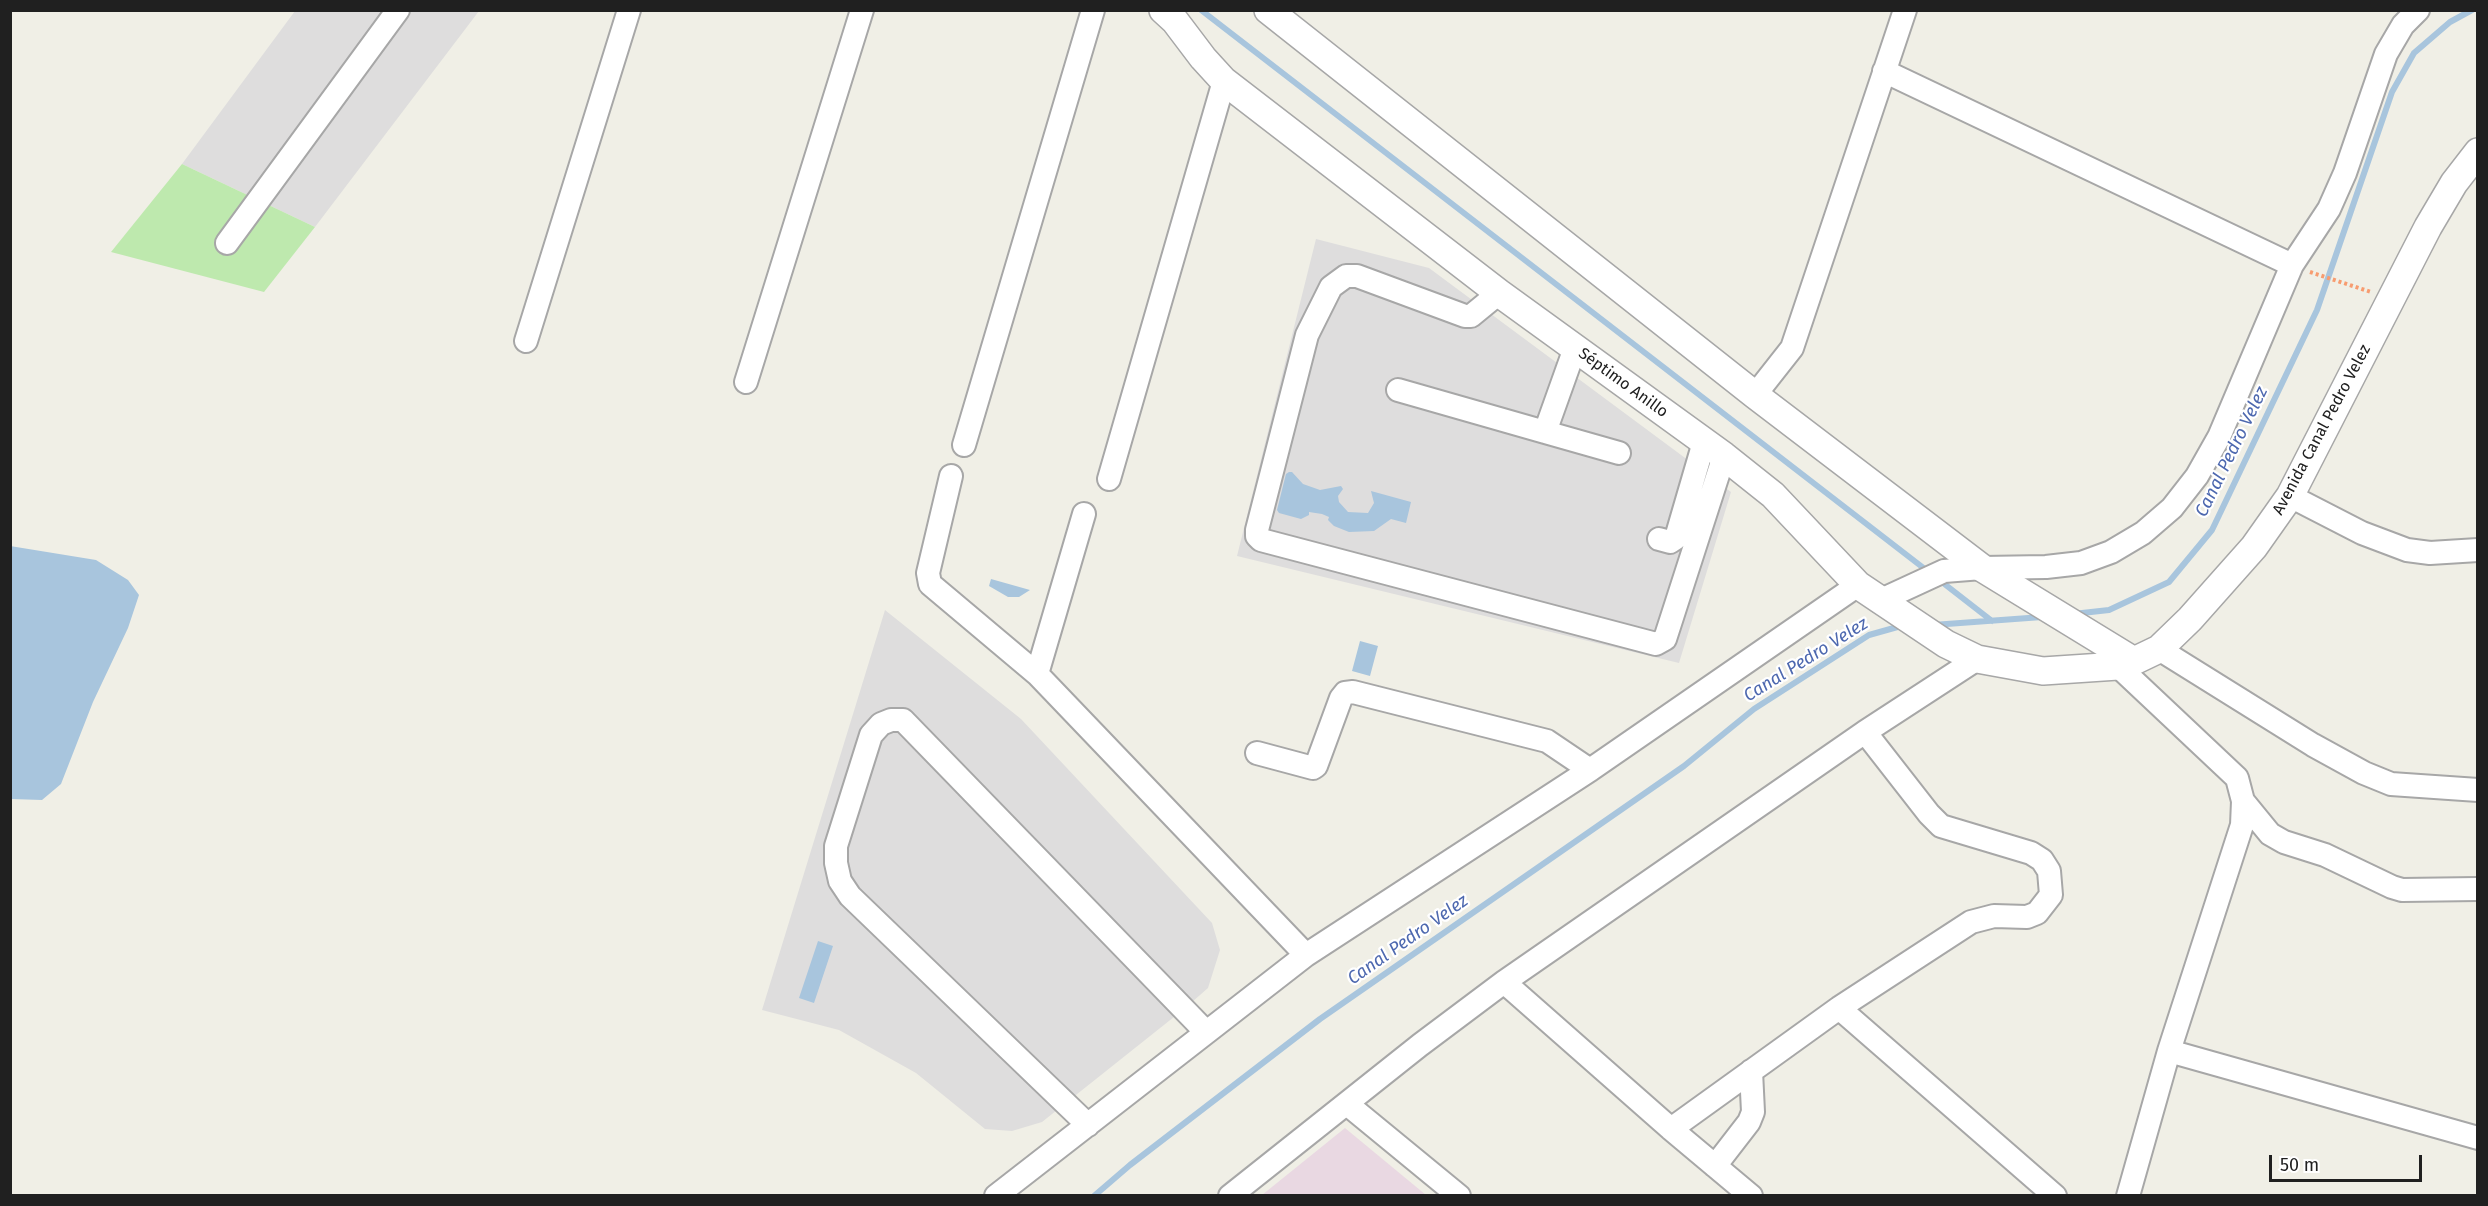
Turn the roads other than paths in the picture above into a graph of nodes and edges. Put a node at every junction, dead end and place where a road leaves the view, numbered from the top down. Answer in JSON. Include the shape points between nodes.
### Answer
{"nodes":[{"id":1,"x":398,"y":10,"type":"edge"},
{"id":2,"x":629,"y":10,"type":"edge"},
{"id":3,"x":862,"y":10,"type":"edge"},
{"id":4,"x":1093,"y":10,"type":"edge"},
{"id":5,"x":1163,"y":10,"type":"edge"},
{"id":6,"x":1268,"y":10,"type":"edge"},
{"id":7,"x":1905,"y":10,"type":"edge"},
{"id":8,"x":2418,"y":10,"type":"edge"},
{"id":9,"x":1884,"y":72,"type":"junction"},
{"id":10,"x":1224,"y":81,"type":"junction"},
{"id":11,"x":2478,"y":152,"type":"edge"},
{"id":12,"x":227,"y":243,"type":"dead end"},
{"id":13,"x":2292,"y":265,"type":"junction"},
{"id":14,"x":1499,"y":293,"type":"junction"},
{"id":15,"x":526,"y":341,"type":"dead end"},
{"id":16,"x":1575,"y":348,"type":"junction"},
{"id":17,"x":746,"y":382,"type":"dead end"},
{"id":18,"x":1398,"y":390,"type":"dead end"},
{"id":19,"x":1755,"y":395,"type":"junction"},
{"id":20,"x":1545,"y":432,"type":"junction"},
{"id":21,"x":964,"y":445,"type":"dead end"},
{"id":22,"x":1714,"y":449,"type":"junction"},
{"id":23,"x":1620,"y":453,"type":"dead end"},
{"id":24,"x":951,"y":476,"type":"dead end"},
{"id":25,"x":1109,"y":479,"type":"dead end"},
{"id":26,"x":2290,"y":496,"type":"junction"},
{"id":27,"x":1084,"y":514,"type":"dead end"},
{"id":28,"x":1659,"y":538,"type":"dead end"},
{"id":29,"x":2478,"y":550,"type":"edge"},
{"id":30,"x":1983,"y":568,"type":"junction"},
{"id":31,"x":1875,"y":597,"type":"junction"},
{"id":32,"x":2158,"y":649,"type":"junction"},
{"id":33,"x":1977,"y":659,"type":"junction"},
{"id":34,"x":2126,"y":664,"type":"junction"},
{"id":35,"x":1037,"y":674,"type":"junction"},
{"id":36,"x":1865,"y":732,"type":"junction"},
{"id":37,"x":1257,"y":753,"type":"dead end"},
{"id":38,"x":1590,"y":770,"type":"junction"},
{"id":39,"x":2478,"y":790,"type":"edge"},
{"id":40,"x":2243,"y":801,"type":"junction"},
{"id":41,"x":2478,"y":889,"type":"edge"},
{"id":42,"x":1306,"y":955,"type":"junction"},
{"id":43,"x":1504,"y":982,"type":"junction"},
{"id":44,"x":1839,"y":1008,"type":"junction"},
{"id":45,"x":1206,"y":1032,"type":"junction"},
{"id":46,"x":2169,"y":1051,"type":"junction"},
{"id":47,"x":1751,"y":1071,"type":"junction"},
{"id":48,"x":1347,"y":1104,"type":"junction"},
{"id":49,"x":1088,"y":1125,"type":"junction"},
{"id":50,"x":1671,"y":1129,"type":"junction"},
{"id":51,"x":2478,"y":1138,"type":"edge"},
{"id":52,"x":1714,"y":1166,"type":"junction"},
{"id":53,"x":996,"y":1196,"type":"edge"},
{"id":54,"x":1230,"y":1196,"type":"edge"},
{"id":55,"x":1460,"y":1196,"type":"edge"},
{"id":56,"x":1751,"y":1196,"type":"edge"},
{"id":57,"x":2055,"y":1196,"type":"edge"},
{"id":58,"x":2128,"y":1196,"type":"edge"}],
"edges":[{"from":1,"to":12,"type":"street"},
{"from":2,"to":15,"type":"street"},
{"from":3,"to":17,"type":"street"},
{"from":4,"to":21,"type":"street"},
{"from":5,"to":10,"type":"street","name":"Séptimo Anillo"},
{"from":6,"to":19,"type":"street"},
{"from":7,"to":9,"type":"street"},
{"from":8,"to":13,"type":"street","via":[[2403,25],[2386,54],[2329,209]]},
{"from":9,"to":13,"type":"street"},
{"from":9,"to":19,"type":"street","via":[[1792,348]]},
{"from":10,"to":14,"type":"street","name":"Séptimo Anillo"},
{"from":10,"to":25,"type":"street"},
{"from":11,"to":26,"type":"street","name":"Avenida Canal Pedro Velez","via":[[2454,183],[2428,228]]},
{"from":13,"to":30,"type":"street","via":[[2219,436],[2197,476],[2172,508],[2143,533],[2081,564]]},
{"from":14,"to":16,"type":"street","name":"Séptimo Anillo"},
{"from":14,"to":22,"type":"street","via":[[1471,316],[1465,316],[1357,276],[1346,276],[1330,286],[1306,335],[1257,530],[1261,540],[1656,644],[1665,639]]},
{"from":16,"to":20,"type":"street"},
{"from":16,"to":22,"type":"street","name":"Séptimo Anillo"},
{"from":18,"to":20,"type":"street"},
{"from":19,"to":30,"type":"street"},
{"from":20,"to":23,"type":"street"},
{"from":22,"to":28,"type":"street","via":[[1676,538],[1670,542]]},
{"from":22,"to":31,"type":"street","name":"Séptimo Anillo","via":[[1773,495]]},
{"from":24,"to":35,"type":"street","via":[[928,580]]},
{"from":26,"to":29,"type":"street","via":[[2362,533],[2407,550]]},
{"from":26,"to":32,"type":"street","name":"Avenida Canal Pedro Velez","via":[[2254,547]]},
{"from":27,"to":35,"type":"street"},
{"from":30,"to":31,"type":"street","via":[[1944,571]]},
{"from":30,"to":34,"type":"street","via":[[2096,638]]},
{"from":31,"to":33,"type":"street","name":"Séptimo Anillo","via":[[1906,620]]},
{"from":31,"to":38,"type":"street"},
{"from":32,"to":34,"type":"street","name":"Avenida Canal Pedro Velez"},
{"from":32,"to":39,"type":"street","via":[[2364,773],[2391,784]]},
{"from":33,"to":34,"type":"street","name":"Séptimo Anillo","via":[[2043,671]]},
{"from":33,"to":36,"type":"street"},
{"from":34,"to":40,"type":"street","via":[[2237,778]]},
{"from":35,"to":42,"type":"street"},
{"from":36,"to":43,"type":"street"},
{"from":36,"to":44,"type":"street","via":[[1941,826],[2031,853],[2042,860],[2049,871],[2051,896],[2037,913],[2027,917],[1994,916],[1971,922]]},
{"from":37,"to":38,"type":"street","via":[[1313,768],[1341,698],[1353,692],[1547,741]]},
{"from":38,"to":42,"type":"street"},
{"from":40,"to":41,"type":"street","via":[[2270,834],[2392,887]]},
{"from":40,"to":46,"type":"street","via":[[2242,825]]},
{"from":42,"to":45,"type":"street"},
{"from":43,"to":48,"type":"street"},
{"from":43,"to":50,"type":"street"},
{"from":44,"to":47,"type":"street"},
{"from":44,"to":57,"type":"street"},
{"from":45,"to":49,"type":"street"},
{"from":45,"to":49,"type":"street","via":[[903,720],[881,724],[872,735],[836,846],[840,881],[850,896]]},
{"from":46,"to":51,"type":"street"},
{"from":46,"to":58,"type":"street"},
{"from":47,"to":50,"type":"street"},
{"from":47,"to":52,"type":"street","via":[[1753,1112]]},
{"from":48,"to":54,"type":"street"},
{"from":48,"to":55,"type":"street"},
{"from":49,"to":53,"type":"street"},
{"from":50,"to":52,"type":"street"},
{"from":52,"to":56,"type":"street"}]}
